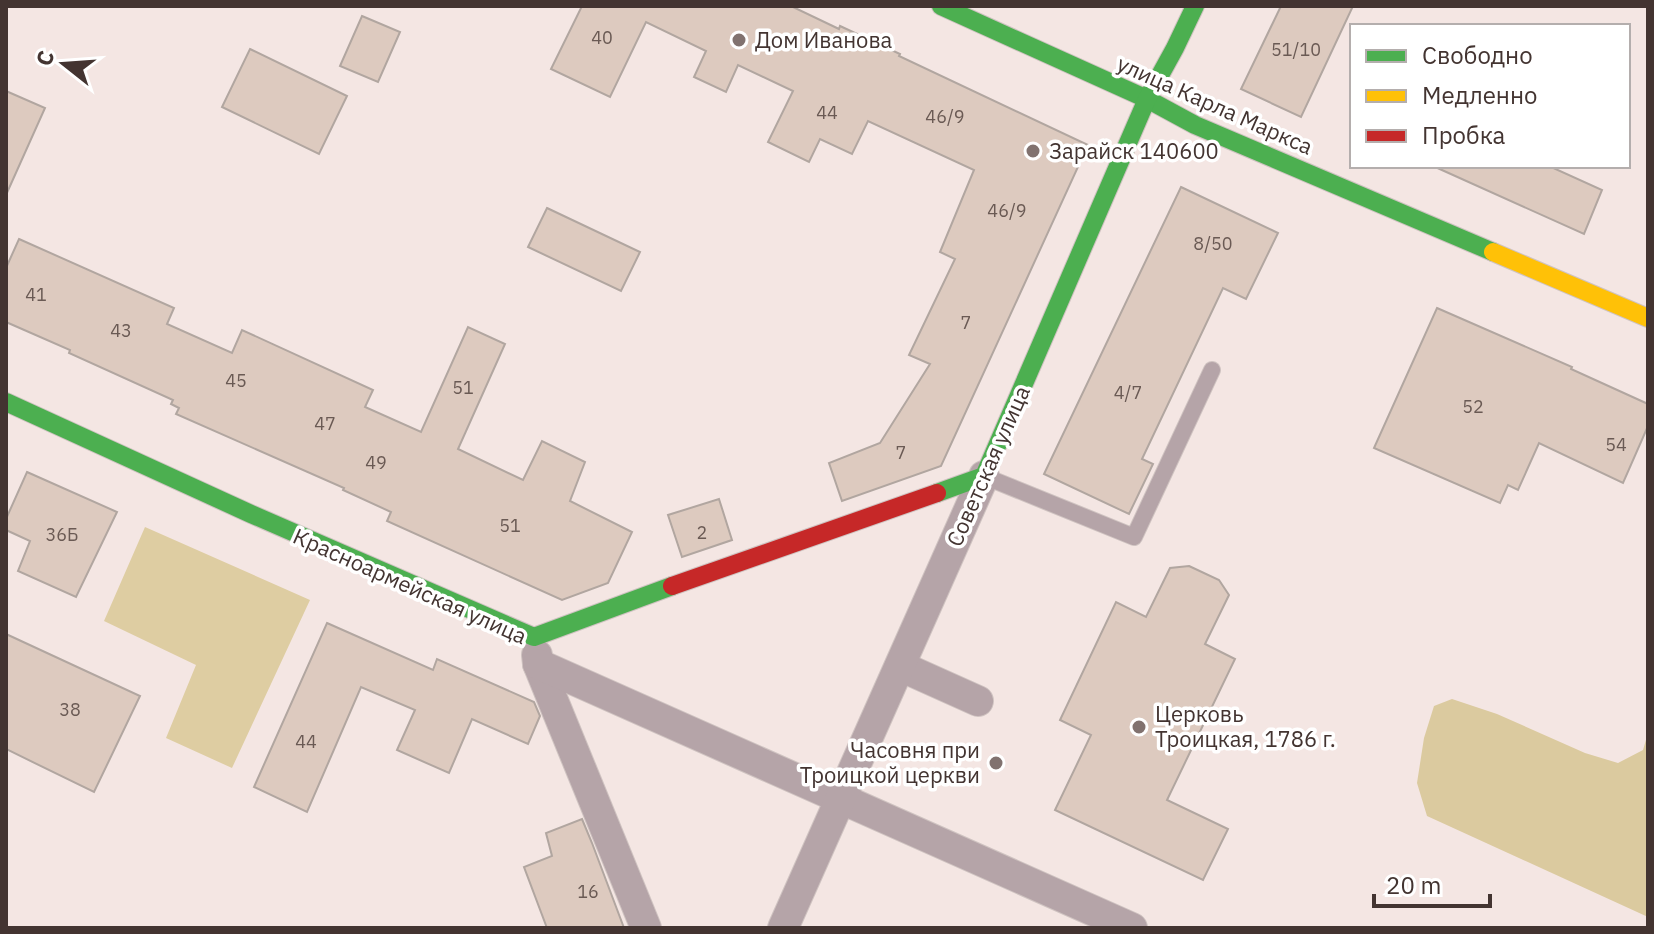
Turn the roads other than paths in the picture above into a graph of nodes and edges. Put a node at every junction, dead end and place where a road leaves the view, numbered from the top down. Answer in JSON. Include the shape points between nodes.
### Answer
{"nodes":[{"id":1,"x":941,"y":6,"type":"edge"},
{"id":2,"x":1195,"y":6,"type":"edge"},
{"id":3,"x":1147,"y":99,"type":"junction"},
{"id":4,"x":1648,"y":318,"type":"edge"},
{"id":5,"x":1212,"y":370,"type":"dead end"},
{"id":6,"x":6,"y":402,"type":"edge"},
{"id":7,"x":984,"y":476,"type":"junction"},
{"id":8,"x":536,"y":651,"type":"junction"},
{"id":9,"x":900,"y":666,"type":"junction"},
{"id":10,"x":978,"y":701,"type":"dead end"},
{"id":11,"x":841,"y":798,"type":"junction"},
{"id":12,"x":646,"y":928,"type":"edge"},
{"id":13,"x":783,"y":928,"type":"edge"},
{"id":14,"x":1132,"y":928,"type":"edge"}],
"edges":[{"from":1,"to":3,"type":"street","name":"улица Карла Маркса"},
{"from":2,"to":3,"type":"street","name":"Советская улица"},
{"from":3,"to":4,"type":"street","name":"улица Карла Маркса","via":[[1195,125]]},
{"from":3,"to":7,"type":"street","name":"Советская улица"},
{"from":5,"to":7,"type":"lane","via":[[1134,537]]},
{"from":6,"to":8,"type":"street","name":"Красноармейская улица"},
{"from":7,"to":8,"type":"street","via":[[607,609]]},
{"from":7,"to":9,"type":"street","name":"Советская улица"},
{"from":8,"to":11,"type":"street"},
{"from":8,"to":12,"type":"street","name":"Красноармейская улица"},
{"from":9,"to":10,"type":"street"},
{"from":9,"to":11,"type":"street","name":"Советская улица"},
{"from":11,"to":13,"type":"street","name":"Советская улица"},
{"from":11,"to":14,"type":"street"}]}
